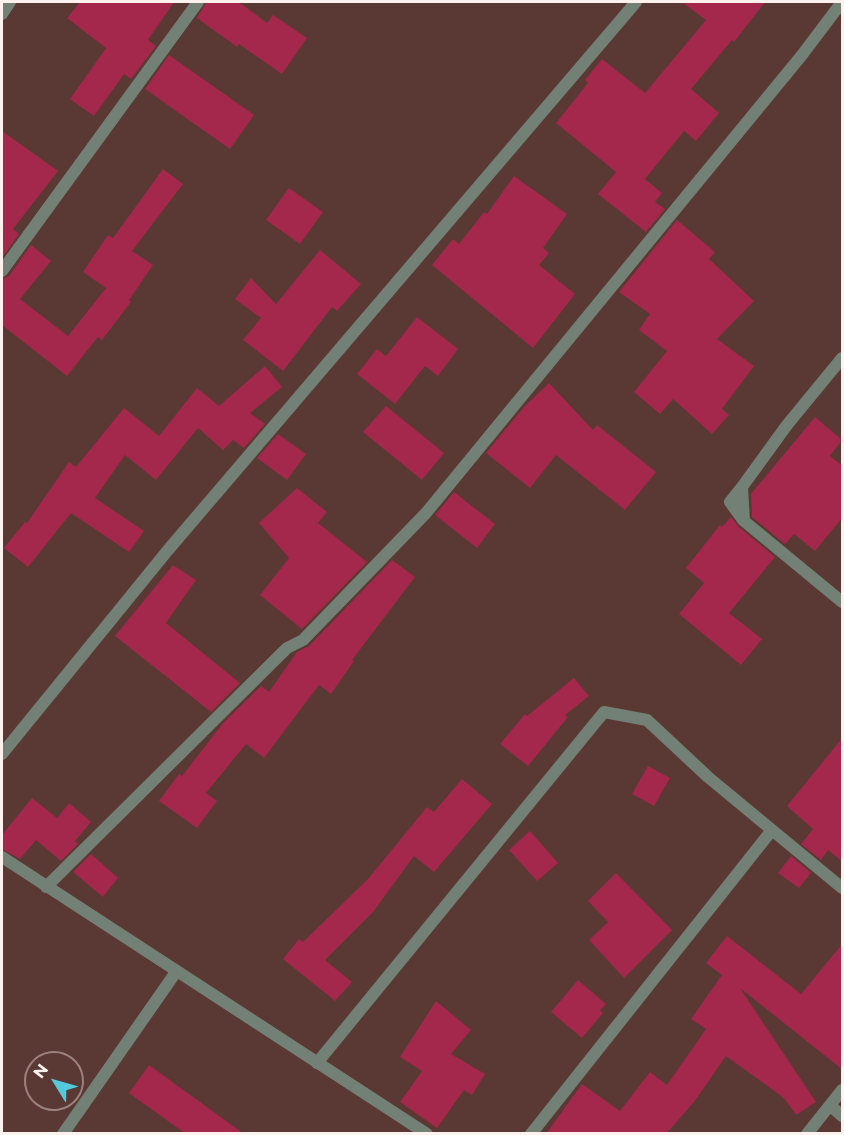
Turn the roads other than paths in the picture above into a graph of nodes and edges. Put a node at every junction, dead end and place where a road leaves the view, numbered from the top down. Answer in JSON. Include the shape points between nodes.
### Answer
{"nodes":[{"id":1,"x":10,"y":2,"type":"edge"},
{"id":2,"x":198,"y":2,"type":"edge"},
{"id":3,"x":636,"y":2,"type":"edge"},
{"id":4,"x":842,"y":2,"type":"edge"},
{"id":5,"x":2,"y":14,"type":"edge"},
{"id":6,"x":2,"y":271,"type":"edge"},
{"id":7,"x":843,"y":358,"type":"edge"},
{"id":8,"x":843,"y":602,"type":"edge"},
{"id":9,"x":2,"y":754,"type":"edge"},
{"id":10,"x":772,"y":830,"type":"junction"},
{"id":11,"x":2,"y":857,"type":"edge"},
{"id":12,"x":46,"y":887,"type":"junction"},
{"id":13,"x":843,"y":888,"type":"edge"},
{"id":14,"x":176,"y":972,"type":"junction"},
{"id":15,"x":317,"y":1063,"type":"junction"},
{"id":16,"x":843,"y":1090,"type":"edge"},
{"id":17,"x":830,"y":1105,"type":"junction"},
{"id":18,"x":843,"y":1116,"type":"edge"},
{"id":19,"x":63,"y":1134,"type":"edge"},
{"id":20,"x":427,"y":1134,"type":"edge"},
{"id":21,"x":531,"y":1134,"type":"edge"},
{"id":22,"x":807,"y":1134,"type":"edge"}],
"edges":[{"from":1,"to":5,"type":"street"},
{"from":2,"to":6,"type":"street"},
{"from":3,"to":9,"type":"street","via":[[168,550]]},
{"from":4,"to":12,"type":"street","via":[[426,513],[303,640],[287,648]]},
{"from":7,"to":8,"type":"street","via":[[742,487],[744,521]]},
{"from":10,"to":13,"type":"street"},
{"from":10,"to":15,"type":"street","via":[[647,720],[604,712]]},
{"from":10,"to":21,"type":"street"},
{"from":11,"to":12,"type":"street"},
{"from":12,"to":14,"type":"street"},
{"from":14,"to":15,"type":"street"},
{"from":14,"to":19,"type":"street"},
{"from":15,"to":20,"type":"street"},
{"from":16,"to":17,"type":"street"},
{"from":17,"to":18,"type":"street"},
{"from":17,"to":22,"type":"street"}]}
